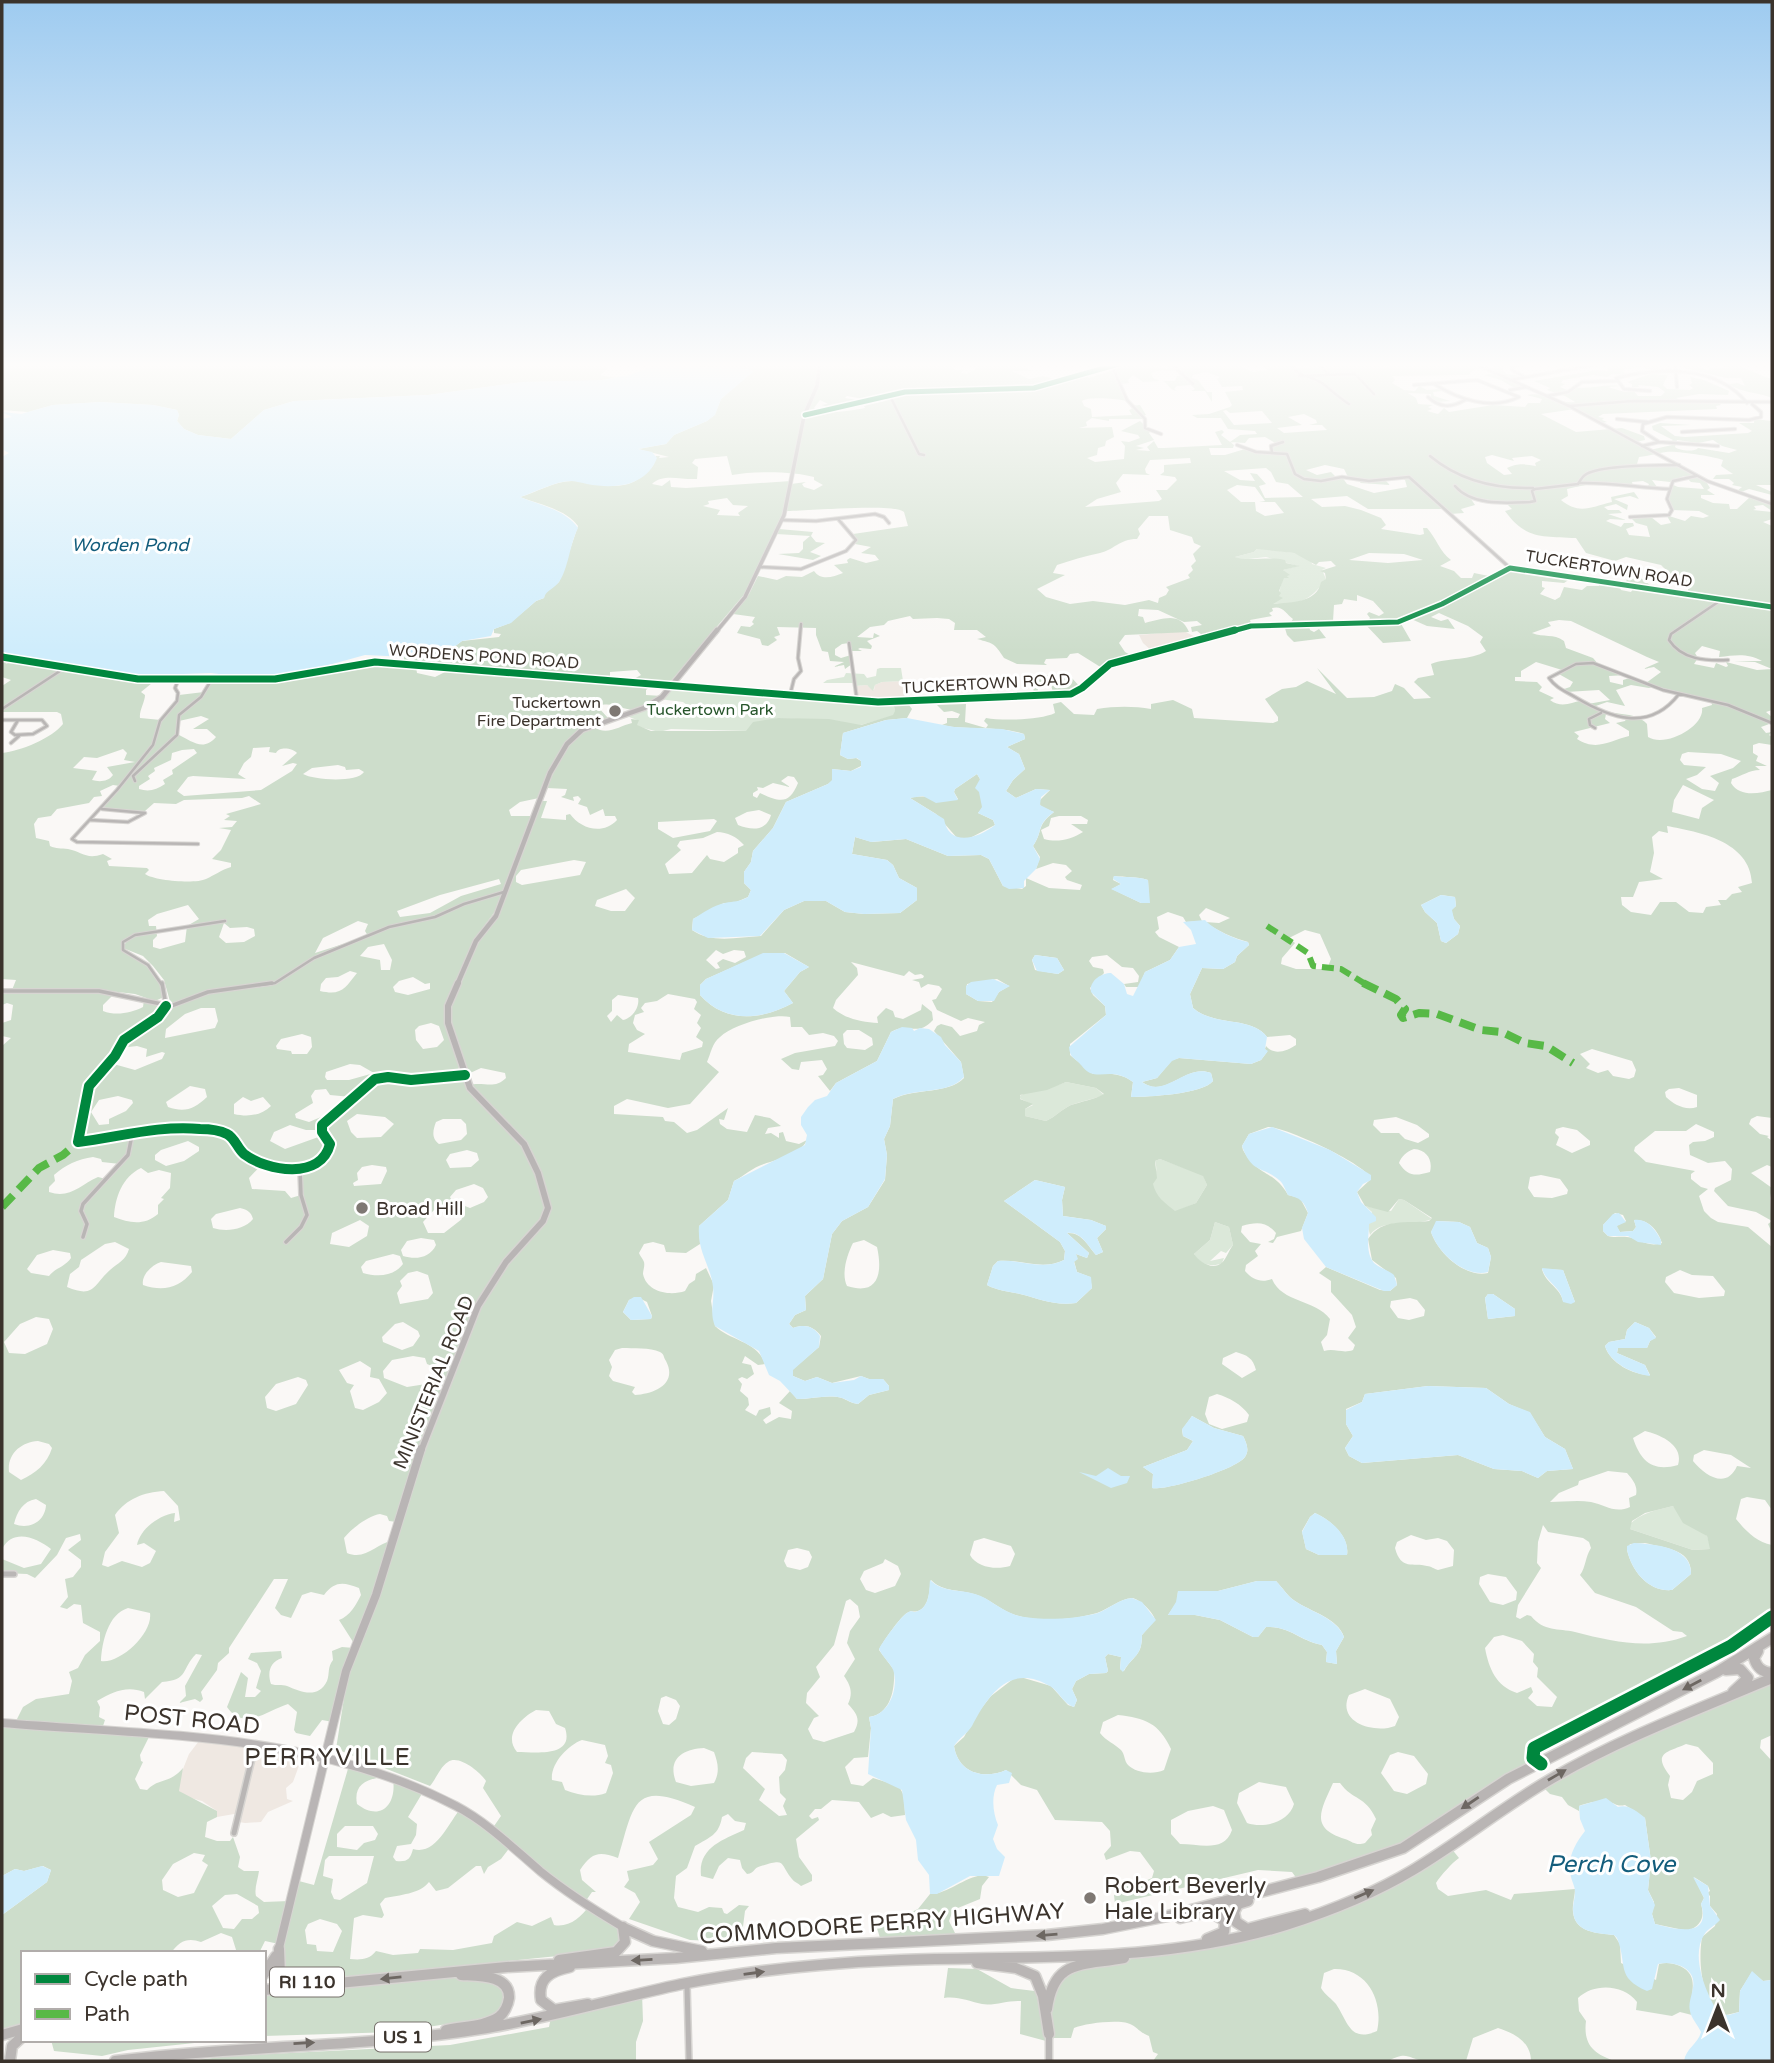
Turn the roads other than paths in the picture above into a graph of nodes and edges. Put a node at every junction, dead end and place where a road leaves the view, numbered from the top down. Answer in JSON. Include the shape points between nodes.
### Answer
{"nodes":[{"id":1,"x":795,"y":459,"type":"edge"},
{"id":2,"x":1290,"y":459,"type":"edge"},
{"id":3,"x":1433,"y":459,"type":"edge"},
{"id":4,"x":1667,"y":459,"type":"edge"},
{"id":5,"x":1679,"y":466,"type":"junction"},
{"id":6,"x":1698,"y":476,"type":"junction"},
{"id":7,"x":1580,"y":483,"type":"junction"},
{"id":8,"x":1455,"y":486,"type":"dead end"},
{"id":9,"x":1535,"y":489,"type":"junction"},
{"id":10,"x":1670,"y":489,"type":"junction"},
{"id":11,"x":1772,"y":505,"type":"edge"},
{"id":12,"x":1630,"y":517,"type":"dead end"},
{"id":13,"x":838,"y":519,"type":"junction"},
{"id":14,"x":782,"y":520,"type":"junction"},
{"id":15,"x":889,"y":523,"type":"dead end"},
{"id":16,"x":760,"y":567,"type":"junction"},
{"id":17,"x":1510,"y":568,"type":"junction"},
{"id":18,"x":1721,"y":600,"type":"junction"},
{"id":19,"x":1772,"y":607,"type":"edge"},
{"id":20,"x":800,"y":624,"type":"dead end"},
{"id":21,"x":849,"y":643,"type":"dead end"},
{"id":22,"x":2,"y":657,"type":"edge"},
{"id":23,"x":1728,"y":660,"type":"dead end"},
{"id":24,"x":63,"y":669,"type":"junction"},
{"id":25,"x":179,"y":678,"type":"junction"},
{"id":26,"x":212,"y":679,"type":"junction"},
{"id":27,"x":673,"y":685,"type":"junction"},
{"id":28,"x":1679,"y":694,"type":"junction"},
{"id":29,"x":790,"y":695,"type":"junction"},
{"id":30,"x":857,"y":700,"type":"junction"},
{"id":31,"x":2,"y":709,"type":"edge"},
{"id":32,"x":1601,"y":713,"type":"junction"},
{"id":33,"x":2,"y":720,"type":"edge"},
{"id":34,"x":18,"y":720,"type":"junction"},
{"id":35,"x":1772,"y":723,"type":"edge"},
{"id":36,"x":1595,"y":728,"type":"dead end"},
{"id":37,"x":19,"y":736,"type":"junction"},
{"id":38,"x":11,"y":743,"type":"dead end"},
{"id":39,"x":135,"y":782,"type":"dead end"},
{"id":40,"x":100,"y":810,"type":"junction"},
{"id":41,"x":90,"y":820,"type":"junction"},
{"id":42,"x":198,"y":844,"type":"dead end"},
{"id":43,"x":505,"y":892,"type":"junction"},
{"id":44,"x":225,"y":921,"type":"dead end"},
{"id":45,"x":2,"y":991,"type":"edge"},
{"id":46,"x":166,"y":1006,"type":"junction"},
{"id":47,"x":465,"y":1074,"type":"junction"},
{"id":48,"x":132,"y":1135,"type":"junction"},
{"id":49,"x":300,"y":1170,"type":"junction"},
{"id":50,"x":83,"y":1237,"type":"dead end"},
{"id":51,"x":286,"y":1242,"type":"dead end"},
{"id":52,"x":2,"y":1574,"type":"edge"},
{"id":53,"x":14,"y":1574,"type":"dead end"},
{"id":54,"x":1772,"y":1617,"type":"edge"},
{"id":55,"x":1772,"y":1638,"type":"edge"},
{"id":56,"x":1761,"y":1647,"type":"junction"},
{"id":57,"x":1717,"y":1672,"type":"junction"},
{"id":58,"x":1772,"y":1676,"type":"edge"},
{"id":59,"x":1724,"y":1698,"type":"junction"},
{"id":60,"x":2,"y":1723,"type":"edge"},
{"id":61,"x":255,"y":1744,"type":"junction"},
{"id":62,"x":326,"y":1756,"type":"junction"},
{"id":63,"x":1541,"y":1764,"type":"junction"},
{"id":64,"x":234,"y":1833,"type":"dead end"},
{"id":65,"x":1318,"y":1877,"type":"junction"},
{"id":66,"x":1333,"y":1907,"type":"junction"},
{"id":67,"x":1124,"y":1925,"type":"junction"},
{"id":68,"x":623,"y":1927,"type":"junction"},
{"id":69,"x":279,"y":1949,"type":"junction"},
{"id":70,"x":734,"y":1951,"type":"junction"},
{"id":71,"x":1162,"y":1951,"type":"junction"},
{"id":72,"x":1141,"y":1953,"type":"junction"},
{"id":73,"x":948,"y":1960,"type":"junction"},
{"id":74,"x":594,"y":1962,"type":"junction"},
{"id":75,"x":507,"y":1967,"type":"junction"},
{"id":76,"x":266,"y":1971,"type":"edge"},
{"id":77,"x":436,"y":1974,"type":"junction"},
{"id":78,"x":365,"y":1981,"type":"junction"},
{"id":79,"x":687,"y":1983,"type":"junction"},
{"id":80,"x":266,"y":1990,"type":"edge"},
{"id":81,"x":606,"y":2002,"type":"junction"},
{"id":82,"x":21,"y":2030,"type":"edge"},
{"id":83,"x":1049,"y":2034,"type":"junction"},
{"id":84,"x":2,"y":2035,"type":"edge"},
{"id":85,"x":428,"y":2035,"type":"junction"},
{"id":86,"x":21,"y":2038,"type":"edge"},
{"id":87,"x":189,"y":2056,"type":"edge"},
{"id":88,"x":10,"y":2061,"type":"edge"},
{"id":89,"x":115,"y":2061,"type":"edge"},
{"id":90,"x":689,"y":2061,"type":"edge"},
{"id":91,"x":1049,"y":2061,"type":"edge"}],
"edges":[{"from":1,"to":14,"type":"main road","name":"MINISTERIAL ROAD","number":"RI 110"},
{"from":2,"to":17,"type":"street","via":[[1295,474],[1307,480],[1409,477]]},
{"from":3,"to":9,"type":"street","via":[[1484,485]]},
{"from":4,"to":5,"type":"street"},
{"from":5,"to":6,"type":"street"},
{"from":5,"to":7,"type":"street","via":[[1596,471]]},
{"from":6,"to":10,"type":"street","via":[[1675,479]]},
{"from":6,"to":11,"type":"street"},
{"from":7,"to":9,"type":"street"},
{"from":7,"to":10,"type":"street"},
{"from":8,"to":9,"type":"street","via":[[1463,495],[1499,503],[1534,502]]},
{"from":10,"to":12,"type":"street","via":[[1669,515]]},
{"from":13,"to":14,"type":"street"},
{"from":13,"to":15,"type":"street","via":[[875,514]]},
{"from":13,"to":16,"type":"street","via":[[856,540],[846,551],[801,569]]},
{"from":14,"to":16,"type":"main road","name":"MINISTERIAL ROAD","number":"RI 110"},
{"from":16,"to":27,"type":"main road","name":"MINISTERIAL ROAD","number":"RI 110","via":[[745,597]]},
{"from":17,"to":18,"type":"street","name":"TUCKERTOWN ROAD"},
{"from":17,"to":30,"type":"street","name":"TUCKERTOWN ROAD","via":[[1398,622],[1246,627],[1110,664],[1098,670],[1083,689],[1069,694]]},
{"from":18,"to":19,"type":"street","name":"TUCKERTOWN ROAD"},
{"from":18,"to":23,"type":"street","via":[[1671,634],[1669,640],[1689,656]]},
{"from":20,"to":29,"type":"street","via":[[801,671]]},
{"from":21,"to":30,"type":"street"},
{"from":22,"to":24,"type":"street","name":"WORDENS POND ROAD"},
{"from":24,"to":25,"type":"street","name":"WORDENS POND ROAD","via":[[132,679]]},
{"from":24,"to":31,"type":"street"},
{"from":25,"to":26,"type":"street","name":"WORDENS POND ROAD"},
{"from":25,"to":40,"type":"street","via":[[177,701],[160,721],[153,745]]},
{"from":26,"to":27,"type":"street","name":"WORDENS POND ROAD","via":[[284,678],[380,662]]},
{"from":26,"to":39,"type":"street","via":[[201,697],[179,715],[177,735],[133,776]]},
{"from":27,"to":29,"type":"street","name":"TUCKERTOWN ROAD"},
{"from":27,"to":43,"type":"main road","name":"MINISTERIAL ROAD","number":"RI 110","via":[[653,703],[593,725],[570,740],[551,773]]},
{"from":28,"to":32,"type":"street","via":[[1671,705],[1650,717]]},
{"from":28,"to":32,"type":"street","via":[[1593,663],[1576,664],[1549,678]]},
{"from":28,"to":35,"type":"street","via":[[1725,704]]},
{"from":29,"to":30,"type":"street","name":"TUCKERTOWN ROAD"},
{"from":32,"to":36,"type":"street","via":[[1590,719]]},
{"from":33,"to":34,"type":"street"},
{"from":34,"to":37,"type":"street","via":[[11,732]]},
{"from":34,"to":37,"type":"street","via":[[47,723],[38,732]]},
{"from":37,"to":38,"type":"street"},
{"from":40,"to":41,"type":"street"},
{"from":40,"to":41,"type":"street","via":[[145,813],[126,823]]},
{"from":41,"to":42,"type":"street","via":[[72,840]]},
{"from":43,"to":46,"type":"street","via":[[353,942],[314,958],[275,983],[208,992]]},
{"from":43,"to":47,"type":"main road","name":"MINISTERIAL ROAD","number":"RI 110","via":[[496,916],[476,941],[447,1008]]},
{"from":44,"to":46,"type":"street","via":[[135,935],[123,942],[123,950],[144,960],[158,976]]},
{"from":45,"to":46,"type":"street","via":[[99,991]]},
{"from":46,"to":48,"type":"street","via":[[158,1017],[124,1040],[89,1086],[78,1142]]},
{"from":47,"to":49,"type":"street","via":[[449,1079],[388,1077],[372,1081],[322,1125],[330,1144],[326,1158]]},
{"from":47,"to":62,"type":"main road","name":"MINISTERIAL ROAD","number":"RI 110","via":[[475,1094],[526,1148],[547,1212],[500,1269],[471,1321],[418,1457],[376,1595],[349,1659]]},
{"from":48,"to":49,"type":"street","via":[[175,1128],[216,1130],[234,1140],[247,1155]]},
{"from":48,"to":50,"type":"street","via":[[128,1155],[81,1208],[86,1224]]},
{"from":49,"to":51,"type":"street","via":[[307,1215]]},
{"from":52,"to":53,"type":"street"},
{"from":54,"to":63,"type":"street","via":[[1731,1646],[1534,1748],[1533,1758]]},
{"from":55,"to":56,"type":"highway","name":"COMMODORE PERRY HIGHWAY"},
{"from":56,"to":57,"type":"highway","name":"COMMODORE PERRY HIGHWAY"},
{"from":56,"to":58,"type":"highway","via":[[1754,1658],[1756,1666]]},
{"from":57,"to":59,"type":"highway","via":[[1736,1668],[1748,1678]]},
{"from":57,"to":63,"type":"highway","name":"COMMODORE PERRY HIGHWAY","one_way":true},
{"from":58,"to":59,"type":"highway","name":"COMMODORE PERRY HIGHWAY","number":"US 1"},
{"from":66,"to":59,"type":"highway","name":"COMMODORE PERRY HIGHWAY","number":"US 1","one_way":true,"via":[[1413,1870],[1582,1760]]},
{"from":60,"to":61,"type":"main road","name":"POST ROAD"},
{"from":61,"to":62,"type":"main road","name":"POST ROAD"},
{"from":61,"to":64,"type":"street"},
{"from":62,"to":68,"type":"main road","name":"POST ROAD","via":[[457,1807],[555,1883]]},
{"from":62,"to":69,"type":"main road","name":"MINISTERIAL ROAD","number":"RI 110"},
{"from":63,"to":65,"type":"highway","name":"COMMODORE PERRY HIGHWAY","one_way":true,"via":[[1469,1803],[1425,1837]]},
{"from":65,"to":66,"type":"highway","via":[[1238,1904],[1234,1918],[1250,1929]]},
{"from":65,"to":67,"type":"highway","name":"COMMODORE PERRY HIGHWAY"},
{"from":66,"to":71,"type":"highway","name":"COMMODORE PERRY HIGHWAY","number":"US 1","via":[[1269,1930]]},
{"from":67,"to":70,"type":"highway","name":"COMMODORE PERRY HIGHWAY","one_way":true,"via":[[1046,1936]]},
{"from":67,"to":71,"type":"highway","via":[[1207,1912],[1217,1913],[1225,1922],[1224,1931],[1216,1937]]},
{"from":68,"to":70,"type":"highway","via":[[679,1948]]},
{"from":68,"to":75,"type":"highway","via":[[625,1942],[616,1952]]},
{"from":69,"to":76,"type":"highway","number":"RI 110"},
{"from":69,"to":78,"type":"highway","number":"RI 110","via":[[278,1972],[286,1982]]},
{"from":70,"to":74,"type":"highway","name":"COMMODORE PERRY HIGHWAY","one_way":true},
{"from":71,"to":72,"type":"highway","name":"COMMODORE PERRY HIGHWAY","number":"US 1"},
{"from":72,"to":73,"type":"highway","name":"COMMODORE PERRY HIGHWAY","number":"US 1"},
{"from":72,"to":83,"type":"highway","via":[[1108,1963],[1072,1966],[1057,1974],[1048,2004]]},
{"from":79,"to":73,"type":"highway","name":"COMMODORE PERRY HIGHWAY","number":"US 1","one_way":true,"via":[[838,1963]]},
{"from":73,"to":83,"type":"highway","via":[[1030,1972],[1041,1984]]},
{"from":74,"to":75,"type":"highway","name":"COMMODORE PERRY HIGHWAY"},
{"from":74,"to":81,"type":"highway","via":[[552,1971],[541,1983],[540,1999],[558,2010]]},
{"from":75,"to":77,"type":"highway","name":"COMMODORE PERRY HIGHWAY"},
{"from":77,"to":78,"type":"highway","name":"COMMODORE PERRY HIGHWAY","one_way":true},
{"from":77,"to":85,"type":"highway","via":[[494,1978],[507,1988],[509,2000],[494,2021]]},
{"from":78,"to":80,"type":"highway","name":"COMMODORE PERRY HIGHWAY"},
{"from":79,"to":81,"type":"highway","name":"COMMODORE PERRY HIGHWAY","number":"US 1"},
{"from":79,"to":90,"type":"street"},
{"from":85,"to":81,"type":"highway","name":"COMMODORE PERRY HIGHWAY","number":"US 1","one_way":true,"via":[[524,2022]]},
{"from":82,"to":84,"type":"highway"},
{"from":83,"to":91,"type":"street"},
{"from":87,"to":85,"type":"highway","name":"COMMODORE PERRY HIGHWAY","number":"US 1","one_way":true},
{"from":86,"to":88,"type":"highway","via":[[13,2045]]},
{"from":87,"to":89,"type":"highway","name":"COMMODORE PERRY HIGHWAY","number":"US 1"}]}
